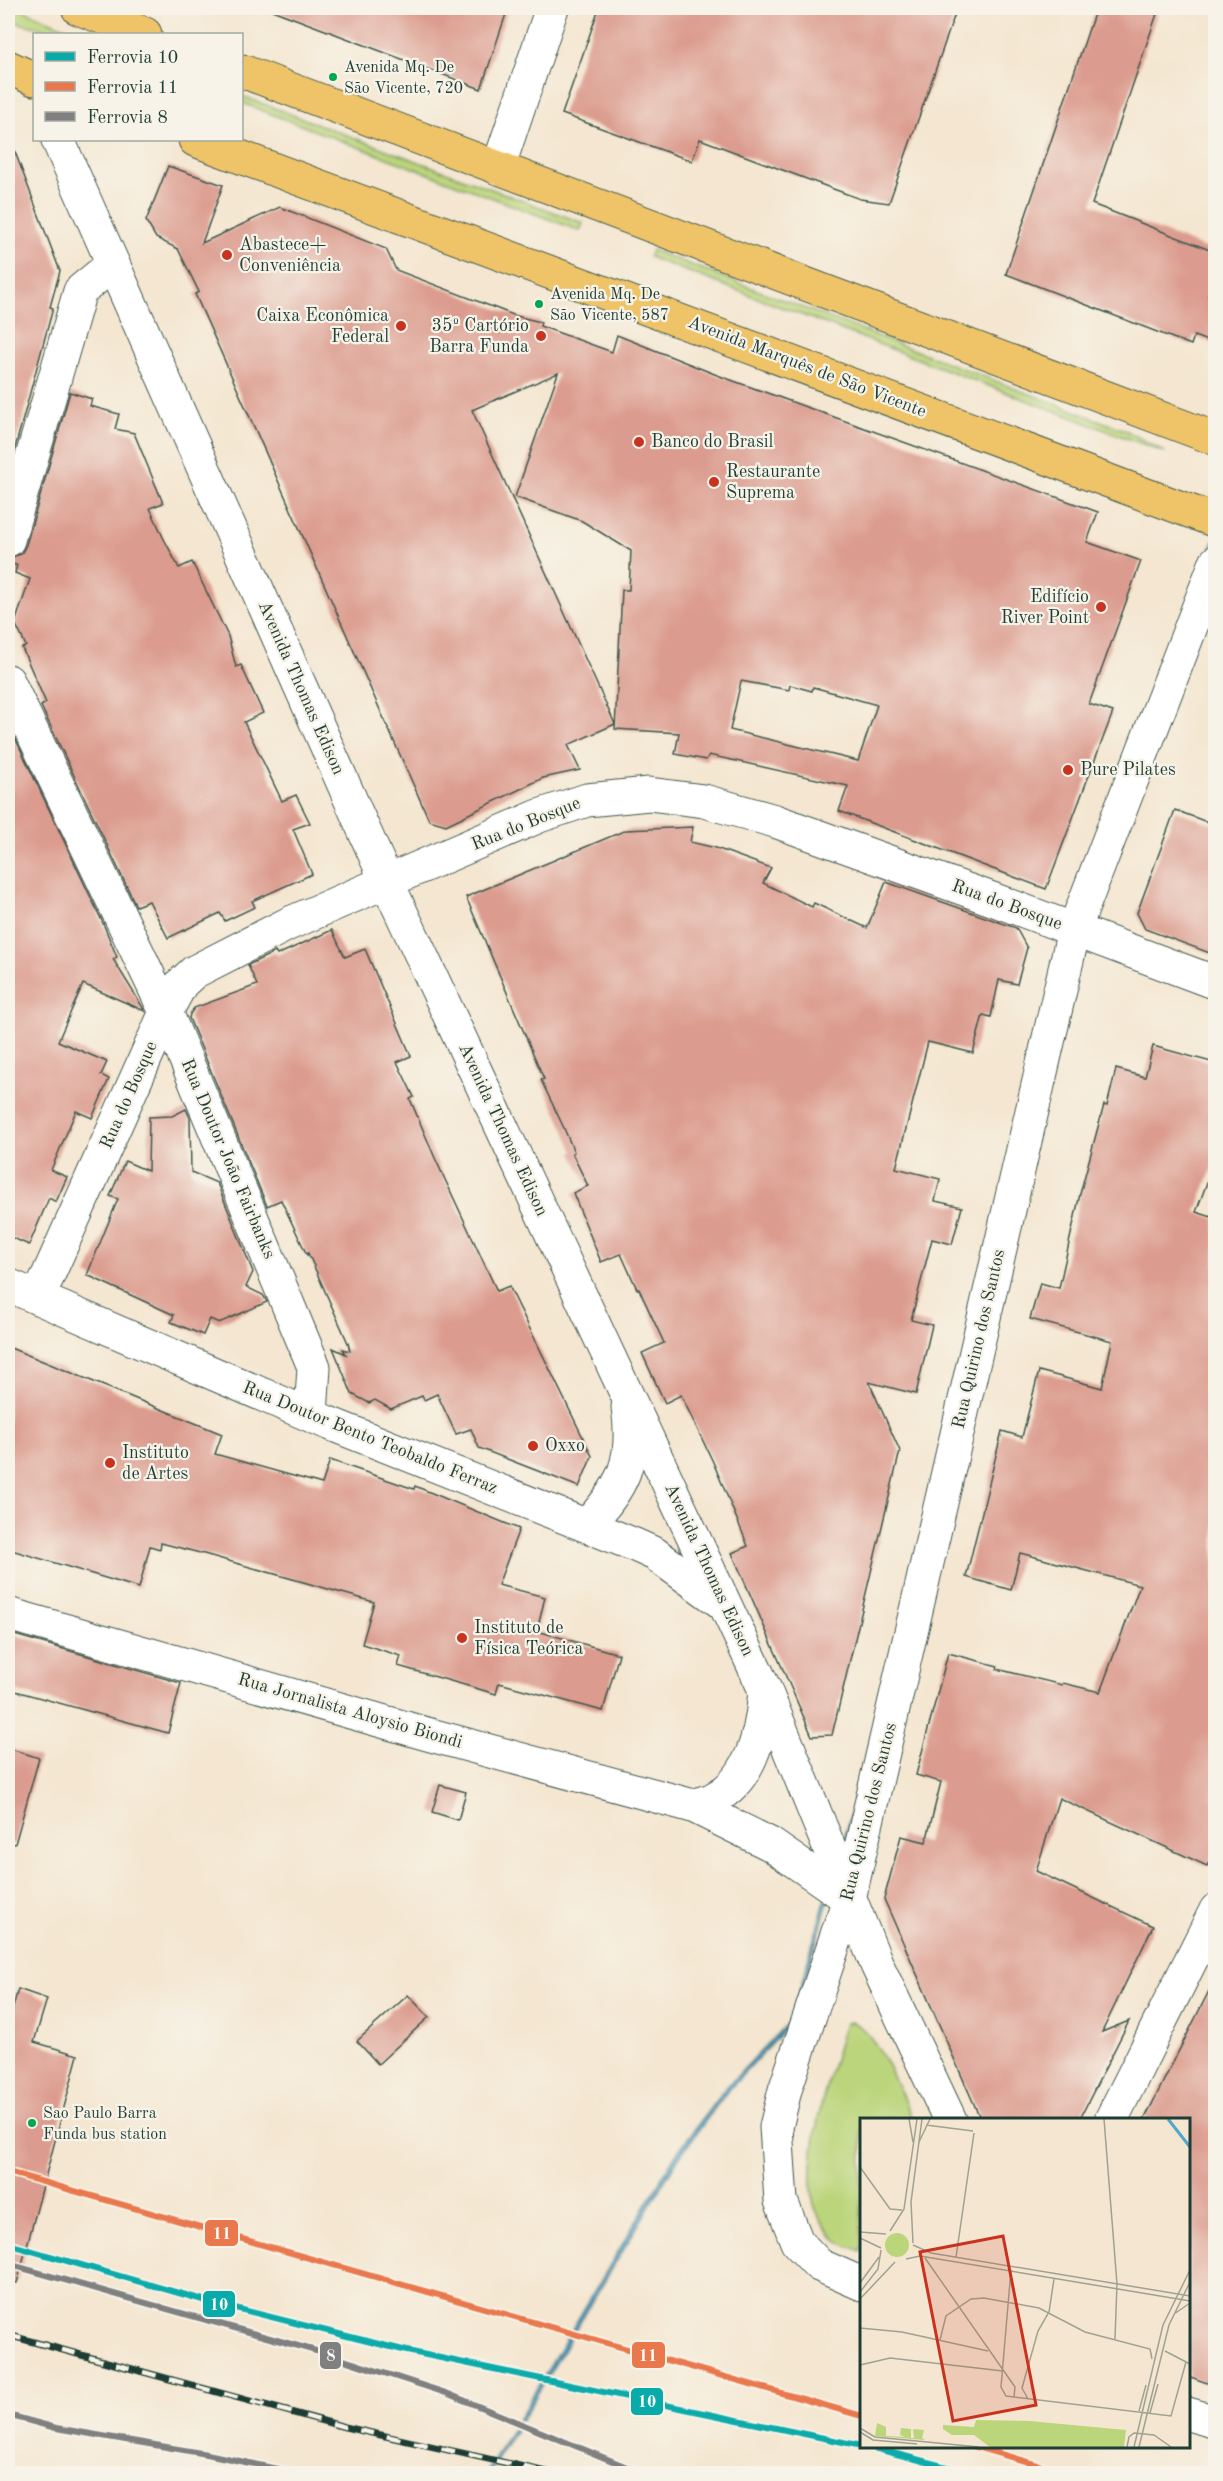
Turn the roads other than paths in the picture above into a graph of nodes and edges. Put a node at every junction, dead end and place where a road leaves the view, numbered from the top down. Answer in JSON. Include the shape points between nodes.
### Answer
{"nodes":[{"id":1,"x":78,"y":8,"type":"edge"},
{"id":2,"x":552,"y":8,"type":"edge"},
{"id":3,"x":142,"y":33,"type":"edge"},
{"id":4,"x":8,"y":67,"type":"edge"},
{"id":5,"x":243,"y":71,"type":"edge"},
{"id":6,"x":33,"y":79,"type":"edge"},
{"id":7,"x":58,"y":141,"type":"edge"},
{"id":8,"x":198,"y":141,"type":"edge"},
{"id":9,"x":498,"y":168,"type":"junction"},
{"id":10,"x":113,"y":264,"type":"junction"},
{"id":11,"x":1215,"y":439,"type":"edge"},
{"id":12,"x":1215,"y":520,"type":"edge"},
{"id":13,"x":8,"y":540,"type":"edge"},
{"id":14,"x":1215,"y":561,"type":"edge"},
{"id":15,"x":8,"y":681,"type":"edge"},
{"id":16,"x":387,"y":882,"type":"junction"},
{"id":17,"x":1074,"y":930,"type":"junction"},
{"id":18,"x":1215,"y":983,"type":"edge"},
{"id":19,"x":166,"y":1012,"type":"junction"},
{"id":20,"x":8,"y":1285,"type":"edge"},
{"id":21,"x":38,"y":1298,"type":"junction"},
{"id":22,"x":627,"y":1394,"type":"junction"},
{"id":23,"x":311,"y":1415,"type":"junction"},
{"id":24,"x":587,"y":1525,"type":"junction"},
{"id":25,"x":725,"y":1605,"type":"junction"},
{"id":26,"x":8,"y":1614,"type":"edge"},
{"id":27,"x":765,"y":1690,"type":"junction"},
{"id":28,"x":693,"y":1806,"type":"junction"},
{"id":29,"x":849,"y":1899,"type":"junction"},
{"id":30,"x":1215,"y":1910,"type":"edge"},
{"id":31,"x":949,"y":2118,"type":"edge"},
{"id":32,"x":1112,"y":2118,"type":"edge"},
{"id":33,"x":860,"y":2284,"type":"edge"},
{"id":34,"x":1190,"y":2415,"type":"edge"},
{"id":35,"x":1215,"y":2422,"type":"edge"}],
"edges":[{"from":1,"to":3,"type":"main road"},
{"from":2,"to":9,"type":"street"},
{"from":4,"to":6,"type":"main road"},
{"from":5,"to":9,"type":"main road"},
{"from":7,"to":10,"type":"street","name":"Avenida Thomas Edison"},
{"from":8,"to":12,"type":"main road","name":"Avenida Marquês de São Vicente"},
{"from":9,"to":11,"type":"main road"},
{"from":10,"to":13,"type":"street","via":[[80,291]]},
{"from":10,"to":16,"type":"street","name":"Avenida Thomas Edison"},
{"from":14,"to":17,"type":"street","name":"Rua Quirino dos Santos"},
{"from":15,"to":19,"type":"street","name":"Rua Doutor João Fairbanks"},
{"from":16,"to":17,"type":"street","name":"Rua do Bosque","via":[[539,816],[587,800],[649,794],[704,801],[775,821]]},
{"from":16,"to":19,"type":"street","name":"Rua do Bosque","via":[[288,924],[194,972],[181,984]]},
{"from":16,"to":22,"type":"street","name":"Avenida Thomas Edison"},
{"from":17,"to":18,"type":"street","name":"Rua do Bosque"},
{"from":17,"to":29,"type":"street","name":"Rua Quirino dos Santos"},
{"from":19,"to":21,"type":"street","name":"Rua do Bosque"},
{"from":19,"to":23,"type":"street","name":"Rua Doutor João Fairbanks","via":[[314,1367]]},
{"from":20,"to":21,"type":"street","name":"Rua Doutor Bento Teobaldo Ferraz"},
{"from":21,"to":23,"type":"street","name":"Rua Doutor Bento Teobaldo Ferraz"},
{"from":22,"to":24,"type":"street","via":[[630,1437],[624,1475],[611,1499]]},
{"from":22,"to":25,"type":"street","name":"Avenida Thomas Edison"},
{"from":23,"to":24,"type":"street","name":"Rua Doutor Bento Teobaldo Ferraz"},
{"from":24,"to":25,"type":"street","name":"Rua Doutor Bento Teobaldo Ferraz","via":[[655,1554]]},
{"from":25,"to":27,"type":"street","name":"Avenida Thomas Edison"},
{"from":26,"to":28,"type":"street","name":"Rua Jornalista Aloysio Biondi"},
{"from":27,"to":28,"type":"street","via":[[764,1713],[749,1765],[715,1799]]},
{"from":27,"to":29,"type":"street","name":"Avenida Thomas Edison"},
{"from":28,"to":29,"type":"street","name":"Rua Jornalista Aloysio Biondi","via":[[770,1844]]},
{"from":29,"to":31,"type":"street","name":"Avenida Thomas Edison"},
{"from":29,"to":33,"type":"street","name":"Rua Quirino dos Santos","via":[[776,2127],[781,2201],[797,2242],[819,2265]]},
{"from":30,"to":32,"type":"street"},
{"from":34,"to":35,"type":"street"}]}
